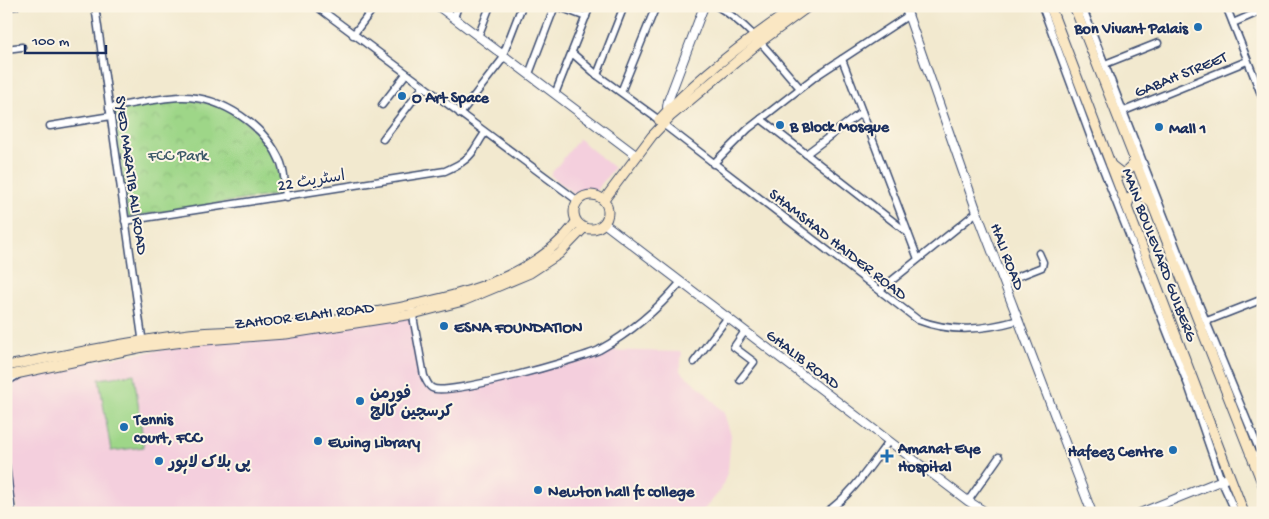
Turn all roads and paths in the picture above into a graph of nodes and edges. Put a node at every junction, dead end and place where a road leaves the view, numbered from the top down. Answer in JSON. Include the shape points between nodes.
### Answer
{"nodes":[{"id":1,"x":16,"y":6,"type":"edge"},
{"id":2,"x":95,"y":6,"type":"edge"},
{"id":3,"x":316,"y":6,"type":"edge"},
{"id":4,"x":375,"y":6,"type":"edge"},
{"id":5,"x":438,"y":6,"type":"edge"},
{"id":6,"x":458,"y":6,"type":"edge"},
{"id":7,"x":490,"y":6,"type":"edge"},
{"id":8,"x":522,"y":6,"type":"edge"},
{"id":9,"x":556,"y":6,"type":"edge"},
{"id":10,"x":590,"y":6,"type":"edge"},
{"id":11,"x":624,"y":6,"type":"edge"},
{"id":12,"x":656,"y":6,"type":"edge"},
{"id":13,"x":704,"y":6,"type":"edge"},
{"id":14,"x":717,"y":6,"type":"edge"},
{"id":15,"x":797,"y":6,"type":"edge"},
{"id":16,"x":809,"y":6,"type":"edge"},
{"id":17,"x":905,"y":6,"type":"edge"},
{"id":18,"x":1042,"y":6,"type":"edge"},
{"id":19,"x":1050,"y":6,"type":"edge"},
{"id":20,"x":1074,"y":6,"type":"edge"},
{"id":21,"x":1082,"y":6,"type":"edge"},
{"id":22,"x":1226,"y":6,"type":"edge"},
{"id":23,"x":6,"y":7,"type":"edge"},
{"id":24,"x":1263,"y":10,"type":"edge"},
{"id":25,"x":908,"y":16,"type":"junction"},
{"id":26,"x":586,"y":17,"type":"junction"},
{"id":27,"x":454,"y":18,"type":"junction"},
{"id":28,"x":1233,"y":23,"type":"junction"},
{"id":29,"x":353,"y":34,"type":"junction"},
{"id":30,"x":478,"y":37,"type":"junction"},
{"id":31,"x":757,"y":39,"type":"junction"},
{"id":32,"x":1158,"y":43,"type":"dead end"},
{"id":33,"x":22,"y":47,"type":"dead end"},
{"id":34,"x":6,"y":49,"type":"edge"},
{"id":35,"x":572,"y":54,"type":"junction"},
{"id":36,"x":504,"y":56,"type":"junction"},
{"id":37,"x":842,"y":59,"type":"junction"},
{"id":38,"x":1247,"y":61,"type":"junction"},
{"id":39,"x":1105,"y":64,"type":"junction"},
{"id":40,"x":406,"y":74,"type":"junction"},
{"id":41,"x":528,"y":74,"type":"junction"},
{"id":42,"x":597,"y":75,"type":"junction"},
{"id":43,"x":423,"y":87,"type":"junction"},
{"id":44,"x":800,"y":88,"type":"junction"},
{"id":45,"x":621,"y":92,"type":"junction"},
{"id":46,"x":555,"y":94,"type":"junction"},
{"id":47,"x":1263,"y":99,"type":"edge"},
{"id":48,"x":382,"y":105,"type":"dead end"},
{"id":49,"x":109,"y":108,"type":"junction"},
{"id":50,"x":669,"y":110,"type":"junction"},
{"id":51,"x":1124,"y":111,"type":"junction"},
{"id":52,"x":862,"y":112,"type":"junction"},
{"id":53,"x":460,"y":114,"type":"junction"},
{"id":54,"x":111,"y":116,"type":"junction"},
{"id":55,"x":761,"y":119,"type":"junction"},
{"id":56,"x":661,"y":122,"type":"junction"},
{"id":57,"x":50,"y":126,"type":"dead end"},
{"id":58,"x":485,"y":133,"type":"junction"},
{"id":59,"x":383,"y":139,"type":"dead end"},
{"id":60,"x":806,"y":154,"type":"junction"},
{"id":61,"x":635,"y":155,"type":"junction"},
{"id":62,"x":1134,"y":158,"type":"junction"},
{"id":63,"x":713,"y":164,"type":"junction"},
{"id":64,"x":1111,"y":165,"type":"junction"},
{"id":65,"x":286,"y":197,"type":"junction"},
{"id":66,"x":601,"y":198,"type":"junction"},
{"id":67,"x":578,"y":201,"type":"junction"},
{"id":68,"x":1152,"y":203,"type":"junction"},
{"id":69,"x":1127,"y":206,"type":"junction"},
{"id":70,"x":977,"y":212,"type":"junction"},
{"id":71,"x":125,"y":222,"type":"junction"},
{"id":72,"x":576,"y":222,"type":"junction"},
{"id":73,"x":605,"y":224,"type":"junction"},
{"id":74,"x":584,"y":228,"type":"junction"},
{"id":75,"x":908,"y":234,"type":"junction"},
{"id":76,"x":1039,"y":253,"type":"dead end"},
{"id":77,"x":918,"y":259,"type":"junction"},
{"id":78,"x":681,"y":282,"type":"junction"},
{"id":79,"x":1004,"y":282,"type":"junction"},
{"id":80,"x":880,"y":290,"type":"junction"},
{"id":81,"x":1263,"y":300,"type":"edge"},
{"id":82,"x":412,"y":310,"type":"junction"},
{"id":83,"x":728,"y":317,"type":"junction"},
{"id":84,"x":1019,"y":320,"type":"junction"},
{"id":85,"x":1207,"y":321,"type":"junction"},
{"id":86,"x":745,"y":331,"type":"junction"},
{"id":87,"x":143,"y":344,"type":"junction"},
{"id":88,"x":694,"y":362,"type":"dead end"},
{"id":89,"x":6,"y":366,"type":"edge"},
{"id":90,"x":22,"y":373,"type":"junction"},
{"id":91,"x":6,"y":376,"type":"edge"},
{"id":92,"x":740,"y":380,"type":"dead end"},
{"id":93,"x":6,"y":382,"type":"edge"},
{"id":94,"x":889,"y":441,"type":"junction"},
{"id":95,"x":1250,"y":454,"type":"junction"},
{"id":96,"x":999,"y":457,"type":"dead end"},
{"id":97,"x":1263,"y":460,"type":"edge"},
{"id":98,"x":6,"y":466,"type":"edge"},
{"id":99,"x":1230,"y":477,"type":"junction"},
{"id":100,"x":1221,"y":480,"type":"junction"},
{"id":101,"x":1263,"y":485,"type":"edge"},
{"id":102,"x":968,"y":501,"type":"junction"},
{"id":103,"x":12,"y":513,"type":"edge"},
{"id":104,"x":825,"y":513,"type":"edge"},
{"id":105,"x":987,"y":513,"type":"edge"},
{"id":106,"x":1092,"y":513,"type":"edge"},
{"id":107,"x":1140,"y":513,"type":"edge"},
{"id":108,"x":1236,"y":513,"type":"edge"},
{"id":109,"x":1244,"y":513,"type":"edge"}],
"edges":[{"from":1,"to":23,"type":"street"},
{"from":2,"to":49,"type":"street","name":"SYED MARATIB ALI ROAD"},
{"from":3,"to":29,"type":"street"},
{"from":4,"to":29,"type":"street"},
{"from":5,"to":27,"type":"street"},
{"from":6,"to":27,"type":"street"},
{"from":7,"to":30,"type":"street"},
{"from":8,"to":36,"type":"street"},
{"from":9,"to":26,"type":"street"},
{"from":9,"to":41,"type":"street"},
{"from":10,"to":26,"type":"street"},
{"from":11,"to":42,"type":"street"},
{"from":12,"to":45,"type":"street"},
{"from":13,"to":50,"type":"street","via":[[666,105]]},
{"from":14,"to":31,"type":"street"},
{"from":15,"to":31,"type":"main road"},
{"from":16,"to":31,"type":"main road"},
{"from":17,"to":25,"type":"street","name":"HALI ROAD"},
{"from":18,"to":100,"type":"street","via":[[1188,385]]},
{"from":19,"to":64,"type":"main road","name":"MAIN BOULEVARD GULBERG"},
{"from":20,"to":62,"type":"main road","name":"MAIN BOULEVARD GULBERG"},
{"from":21,"to":39,"type":"street"},
{"from":22,"to":28,"type":"street"},
{"from":24,"to":28,"type":"street"},
{"from":25,"to":37,"type":"street"},
{"from":25,"to":70,"type":"street","name":"HALI ROAD"},
{"from":26,"to":35,"type":"street"},
{"from":27,"to":30,"type":"street"},
{"from":28,"to":38,"type":"street"},
{"from":29,"to":40,"type":"street"},
{"from":30,"to":36,"type":"street"},
{"from":31,"to":44,"type":"street"},
{"from":31,"to":50,"type":"main road","via":[[694,86]]},
{"from":31,"to":56,"type":"main road"},
{"from":32,"to":39,"type":"street"},
{"from":33,"to":34,"type":"street"},
{"from":35,"to":42,"type":"street","name":"SHAMSHAD HAIDER ROAD"},
{"from":35,"to":46,"type":"street"},
{"from":36,"to":41,"type":"street"},
{"from":36,"to":53,"type":"street"},
{"from":37,"to":44,"type":"street"},
{"from":37,"to":52,"type":"street"},
{"from":38,"to":47,"type":"street"},
{"from":38,"to":51,"type":"street","name":"GABAH STREET"},
{"from":39,"to":51,"type":"street"},
{"from":40,"to":43,"type":"street"},
{"from":40,"to":48,"type":"street"},
{"from":41,"to":46,"type":"street"},
{"from":42,"to":45,"type":"street","name":"SHAMSHAD HAIDER ROAD"},
{"from":43,"to":53,"type":"street"},
{"from":43,"to":59,"type":"street"},
{"from":44,"to":55,"type":"street"},
{"from":45,"to":56,"type":"street","name":"SHAMSHAD HAIDER ROAD"},
{"from":46,"to":61,"type":"street"},
{"from":49,"to":54,"type":"street","name":"SYED MARATIB ALI ROAD"},
{"from":49,"to":65,"type":"street","via":[[182,97],[212,102],[231,110],[256,128],[274,150],[284,176]]},
{"from":50,"to":56,"type":"main road"},
{"from":51,"to":85,"type":"street"},
{"from":52,"to":60,"type":"street"},
{"from":52,"to":75,"type":"street"},
{"from":53,"to":58,"type":"street"},
{"from":54,"to":57,"type":"street"},
{"from":54,"to":71,"type":"street","name":"SYED MARATIB ALI ROAD"},
{"from":55,"to":60,"type":"street"},
{"from":55,"to":63,"type":"street"},
{"from":56,"to":61,"type":"main road"},
{"from":56,"to":63,"type":"street","name":"SHAMSHAD HAIDER ROAD"},
{"from":58,"to":65,"type":"street","name":"اسٹریٹ 22","via":[[467,159],[445,171]]},
{"from":58,"to":67,"type":"street"},
{"from":60,"to":75,"type":"street"},
{"from":61,"to":66,"type":"main road"},
{"from":62,"to":64,"type":"main road","via":[[1125,173]]},
{"from":62,"to":68,"type":"main road","name":"MAIN BOULEVARD GULBERG"},
{"from":63,"to":80,"type":"street","name":"SHAMSHAD HAIDER ROAD"},
{"from":64,"to":69,"type":"main road","name":"MAIN BOULEVARD GULBERG"},
{"from":65,"to":71,"type":"street","name":"اسٹریٹ 22"},
{"from":66,"to":67,"type":"main road","via":[[588,195]]},
{"from":66,"to":73,"type":"main road","via":[[609,209]]},
{"from":67,"to":72,"type":"main road","via":[[574,211]]},
{"from":68,"to":69,"type":"main road","via":[[1134,193]]},
{"from":68,"to":95,"type":"main road","name":"MAIN BOULEVARD GULBERG"},
{"from":69,"to":99,"type":"main road","name":"MAIN BOULEVARD GULBERG"},
{"from":70,"to":77,"type":"street"},
{"from":70,"to":79,"type":"street","name":"HALI ROAD"},
{"from":71,"to":87,"type":"street","name":"SYED MARATIB ALI ROAD"},
{"from":72,"to":74,"type":"main road"},
{"from":72,"to":82,"type":"main road","name":"ZAHOOR ELAHI ROAD","via":[[561,241],[524,267],[488,284]]},
{"from":73,"to":74,"type":"main road","via":[[595,230]]},
{"from":73,"to":78,"type":"street","name":"GHALIB ROAD"},
{"from":74,"to":82,"type":"main road","name":"ZAHOOR ELAHI ROAD","via":[[559,254],[530,273],[463,301]]},
{"from":75,"to":77,"type":"street"},
{"from":76,"to":79,"type":"street","via":[[1042,266]]},
{"from":77,"to":80,"type":"street"},
{"from":78,"to":82,"type":"street","via":[[665,301],[633,328],[598,350],[549,366],[466,387],[440,390],[432,389],[424,376]]},
{"from":78,"to":83,"type":"street","name":"GHALIB ROAD"},
{"from":79,"to":84,"type":"street","name":"HALI ROAD"},
{"from":80,"to":84,"type":"street","name":"SHAMSHAD HAIDER ROAD","via":[[918,320],[931,325],[976,329]]},
{"from":81,"to":85,"type":"street"},
{"from":82,"to":87,"type":"main road","name":"ZAHOOR ELAHI ROAD","via":[[285,334]]},
{"from":83,"to":86,"type":"street","name":"GHALIB ROAD"},
{"from":83,"to":88,"type":"street"},
{"from":84,"to":106,"type":"street","name":"HALI ROAD"},
{"from":85,"to":97,"type":"street"},
{"from":86,"to":92,"type":"street","via":[[734,347],[754,362]]},
{"from":86,"to":94,"type":"street","name":"GHALIB ROAD"},
{"from":87,"to":89,"type":"main road","name":"ZAHOOR ELAHI ROAD"},
{"from":87,"to":90,"type":"main road","name":"ZAHOOR ELAHI ROAD"},
{"from":90,"to":91,"type":"main road","name":"ZAHOOR ELAHI ROAD"},
{"from":90,"to":93,"type":"street"},
{"from":94,"to":102,"type":"street","name":"GHALIB ROAD"},
{"from":94,"to":104,"type":"street","via":[[853,488]]},
{"from":95,"to":97,"type":"street"},
{"from":95,"to":101,"type":"main road","name":"MAIN BOULEVARD GULBERG"},
{"from":96,"to":102,"type":"street"},
{"from":98,"to":103,"type":"street"},
{"from":99,"to":100,"type":"street"},
{"from":99,"to":109,"type":"main road","name":"MAIN BOULEVARD GULBERG"},
{"from":100,"to":107,"type":"street"},
{"from":100,"to":108,"type":"street"},
{"from":102,"to":105,"type":"street","name":"GHALIB ROAD"}]}
